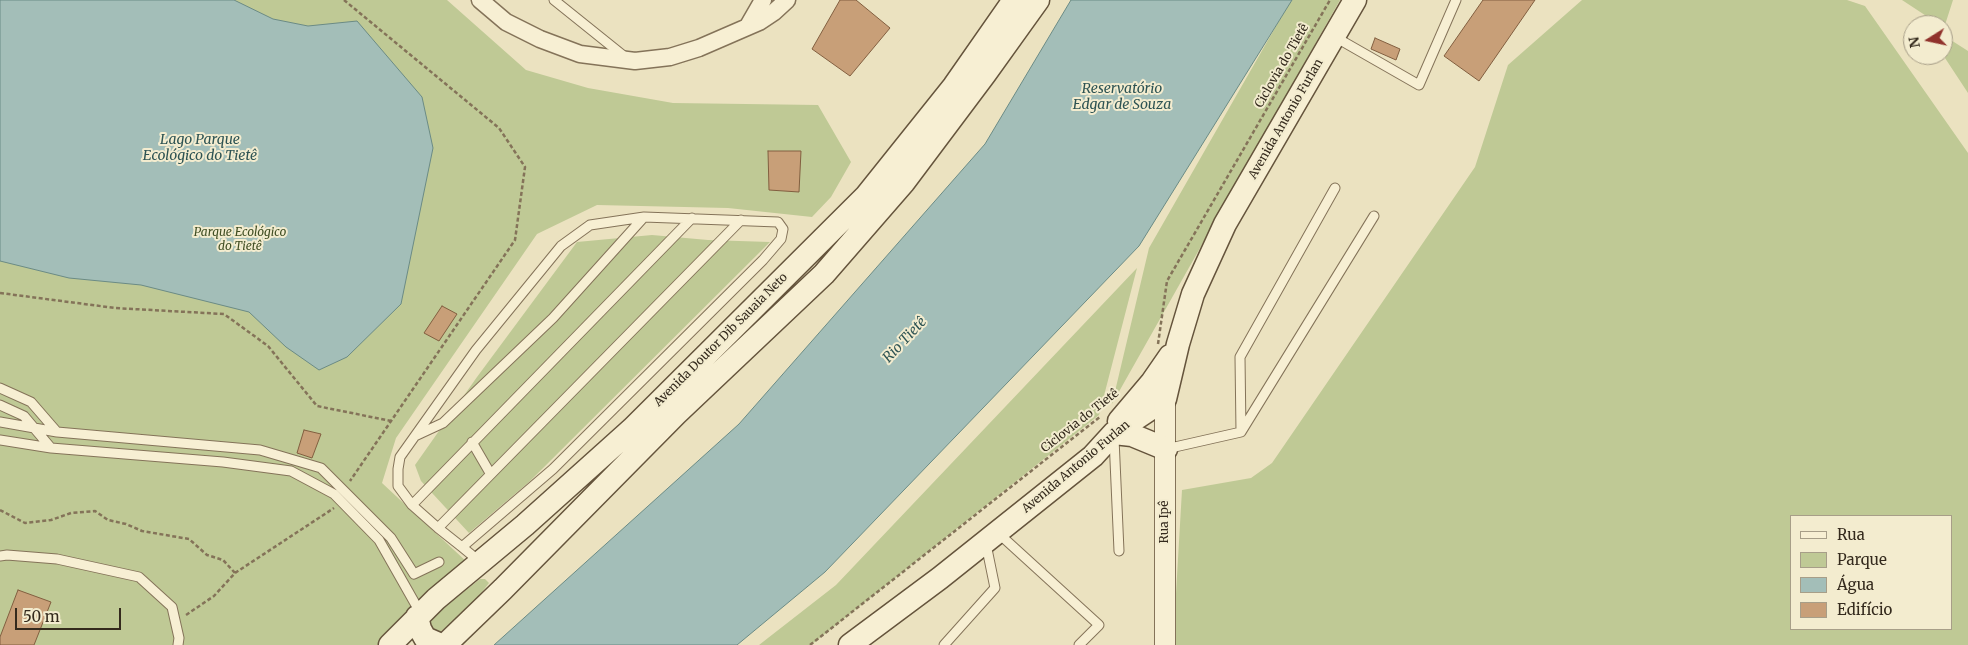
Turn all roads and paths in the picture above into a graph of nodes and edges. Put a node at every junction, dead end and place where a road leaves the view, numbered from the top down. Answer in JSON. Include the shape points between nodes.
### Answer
{"nodes":[{"id":1,"x":344,"y":0,"type":"edge"},
{"id":2,"x":480,"y":0,"type":"edge"},
{"id":3,"x":554,"y":0,"type":"edge"},
{"id":4,"x":763,"y":0,"type":"edge"},
{"id":5,"x":787,"y":0,"type":"edge"},
{"id":6,"x":1014,"y":0,"type":"edge"},
{"id":7,"x":1038,"y":0,"type":"edge"},
{"id":8,"x":1330,"y":0,"type":"edge"},
{"id":9,"x":1355,"y":0,"type":"edge"},
{"id":10,"x":1456,"y":0,"type":"edge"},
{"id":11,"x":747,"y":28,"type":"junction"},
{"id":12,"x":1334,"y":37,"type":"junction"},
{"id":13,"x":629,"y":60,"type":"junction"},
{"id":14,"x":1335,"y":188,"type":"dead end"},
{"id":15,"x":1374,"y":216,"type":"dead end"},
{"id":16,"x":644,"y":217,"type":"junction"},
{"id":17,"x":692,"y":218,"type":"junction"},
{"id":18,"x":741,"y":220,"type":"junction"},
{"id":19,"x":0,"y":293,"type":"edge"},
{"id":20,"x":1168,"y":344,"type":"junction"},
{"id":21,"x":0,"y":388,"type":"edge"},
{"id":22,"x":1165,"y":399,"type":"junction"},
{"id":23,"x":0,"y":405,"type":"edge"},
{"id":24,"x":1107,"y":411,"type":"dead end"},
{"id":25,"x":391,"y":421,"type":"junction"},
{"id":26,"x":0,"y":422,"type":"edge"},
{"id":27,"x":35,"y":428,"type":"junction"},
{"id":28,"x":57,"y":432,"type":"junction"},
{"id":29,"x":1241,"y":432,"type":"junction"},
{"id":30,"x":1114,"y":433,"type":"junction"},
{"id":31,"x":415,"y":436,"type":"junction"},
{"id":32,"x":0,"y":440,"type":"edge"},
{"id":33,"x":472,"y":442,"type":"junction"},
{"id":34,"x":51,"y":448,"type":"junction"},
{"id":35,"x":1166,"y":449,"type":"junction"},
{"id":36,"x":1093,"y":456,"type":"junction"},
{"id":37,"x":490,"y":473,"type":"junction"},
{"id":38,"x":343,"y":490,"type":"junction"},
{"id":39,"x":342,"y":503,"type":"junction"},
{"id":40,"x":412,"y":505,"type":"junction"},
{"id":41,"x":0,"y":510,"type":"edge"},
{"id":42,"x":438,"y":528,"type":"junction"},
{"id":43,"x":991,"y":537,"type":"junction"},
{"id":44,"x":462,"y":547,"type":"junction"},
{"id":45,"x":1119,"y":551,"type":"dead end"},
{"id":46,"x":0,"y":556,"type":"edge"},
{"id":47,"x":483,"y":561,"type":"junction"},
{"id":48,"x":439,"y":562,"type":"dead end"},
{"id":49,"x":235,"y":573,"type":"junction"},
{"id":50,"x":503,"y":589,"type":"junction"},
{"id":51,"x":419,"y":616,"type":"junction"},
{"id":52,"x":176,"y":622,"type":"junction"},
{"id":53,"x":178,"y":645,"type":"edge"},
{"id":54,"x":390,"y":645,"type":"edge"},
{"id":55,"x":443,"y":645,"type":"edge"},
{"id":56,"x":810,"y":645,"type":"edge"},
{"id":57,"x":850,"y":645,"type":"edge"},
{"id":58,"x":944,"y":645,"type":"edge"},
{"id":59,"x":1079,"y":645,"type":"edge"},
{"id":60,"x":1165,"y":645,"type":"edge"}],
"edges":[{"from":1,"to":25,"type":"path","via":[[499,128],[526,167],[515,240]]},
{"from":2,"to":13,"type":"street","via":[[506,22],[540,39],[580,54]]},
{"from":3,"to":13,"type":"lane"},
{"from":4,"to":11,"type":"street"},
{"from":5,"to":11,"type":"street"},
{"from":6,"to":47,"type":"main road","name":"Avenida Doutor Dib Sauaia Neto","via":[[954,86],[866,196],[632,429]]},
{"from":7,"to":50,"type":"main road","name":"Avenida Doutor Dib Sauaia Neto","via":[[904,182],[824,274],[676,414]]},
{"from":8,"to":20,"type":"path","name":"Ciclovia do Tietê","via":[[1167,280]]},
{"from":9,"to":12,"type":"main road","name":"Avenida Antonio Furlan"},
{"from":10,"to":12,"type":"lane","via":[[1419,85]]},
{"from":11,"to":13,"type":"street","via":[[670,57]]},
{"from":12,"to":20,"type":"main road","name":"Avenida Antonio Furlan","via":[[1226,224]]},
{"from":14,"to":29,"type":"lane","via":[[1240,357]]},
{"from":15,"to":29,"type":"lane"},
{"from":16,"to":17,"type":"lane"},
{"from":16,"to":31,"type":"lane","via":[[553,318],[484,384],[443,423]]},
{"from":16,"to":31,"type":"lane","via":[[590,225],[561,246],[476,350]]},
{"from":17,"to":18,"type":"lane"},
{"from":17,"to":33,"type":"lane"},
{"from":18,"to":37,"type":"lane"},
{"from":18,"to":44,"type":"lane","via":[[778,222],[783,229],[781,239],[553,469]]},
{"from":19,"to":25,"type":"path","via":[[116,308],[224,314],[268,346],[318,406]]},
{"from":20,"to":22,"type":"main road","name":"Avenida Antonio Furlan"},
{"from":20,"to":36,"type":"main road","via":[[1152,382]]},
{"from":21,"to":28,"type":"lane","via":[[31,402]]},
{"from":22,"to":30,"type":"main road","name":"Avenida Antonio Furlan"},
{"from":22,"to":35,"type":"street","name":"Rua Ipê"},
{"from":23,"to":27,"type":"lane","via":[[24,416]]},
{"from":24,"to":56,"type":"path","name":"Ciclovia do Tietê"},
{"from":25,"to":38,"type":"path"},
{"from":26,"to":27,"type":"lane"},
{"from":27,"to":28,"type":"lane"},
{"from":27,"to":34,"type":"lane"},
{"from":28,"to":38,"type":"lane","via":[[260,450],[321,468]]},
{"from":29,"to":35,"type":"lane"},
{"from":30,"to":35,"type":"main road","via":[[1132,435]]},
{"from":30,"to":36,"type":"main road","name":"Avenida Antonio Furlan"},
{"from":30,"to":45,"type":"lane"},
{"from":31,"to":40,"type":"lane","via":[[400,457],[398,469],[398,486]]},
{"from":32,"to":34,"type":"lane"},
{"from":33,"to":37,"type":"lane"},
{"from":33,"to":40,"type":"lane"},
{"from":34,"to":39,"type":"lane","via":[[291,471],[334,494]]},
{"from":35,"to":60,"type":"street","name":"Rua Ipê"},
{"from":36,"to":43,"type":"main road","name":"Avenida Antonio Furlan"},
{"from":37,"to":42,"type":"lane"},
{"from":38,"to":48,"type":"lane","via":[[390,538],[414,574]]},
{"from":39,"to":49,"type":"path"},
{"from":39,"to":51,"type":"lane","via":[[379,540]]},
{"from":40,"to":42,"type":"lane"},
{"from":41,"to":49,"type":"path","via":[[25,523],[51,520],[71,513],[95,512],[108,520],[142,531],[189,539],[207,555],[224,560]]},
{"from":42,"to":44,"type":"lane"},
{"from":43,"to":57,"type":"main road","name":"Avenida Antonio Furlan"},
{"from":43,"to":58,"type":"lane","via":[[995,588]]},
{"from":43,"to":59,"type":"lane","via":[[1099,625]]},
{"from":44,"to":47,"type":"lane"},
{"from":46,"to":52,"type":"lane","via":[[56,558],[139,577],[172,607]]},
{"from":47,"to":50,"type":"main road","via":[[500,565],[503,569]]},
{"from":47,"to":51,"type":"main road","name":"Avenida Doutor Dib Sauaia Neto"},
{"from":49,"to":52,"type":"path","via":[[214,596]]},
{"from":50,"to":55,"type":"main road","name":"Avenida Doutor Dib Sauaia Neto"},
{"from":51,"to":54,"type":"main road","name":"Avenida Doutor Dib Sauaia Neto"},
{"from":51,"to":55,"type":"main road","via":[[425,638]]},
{"from":52,"to":53,"type":"lane"}]}
